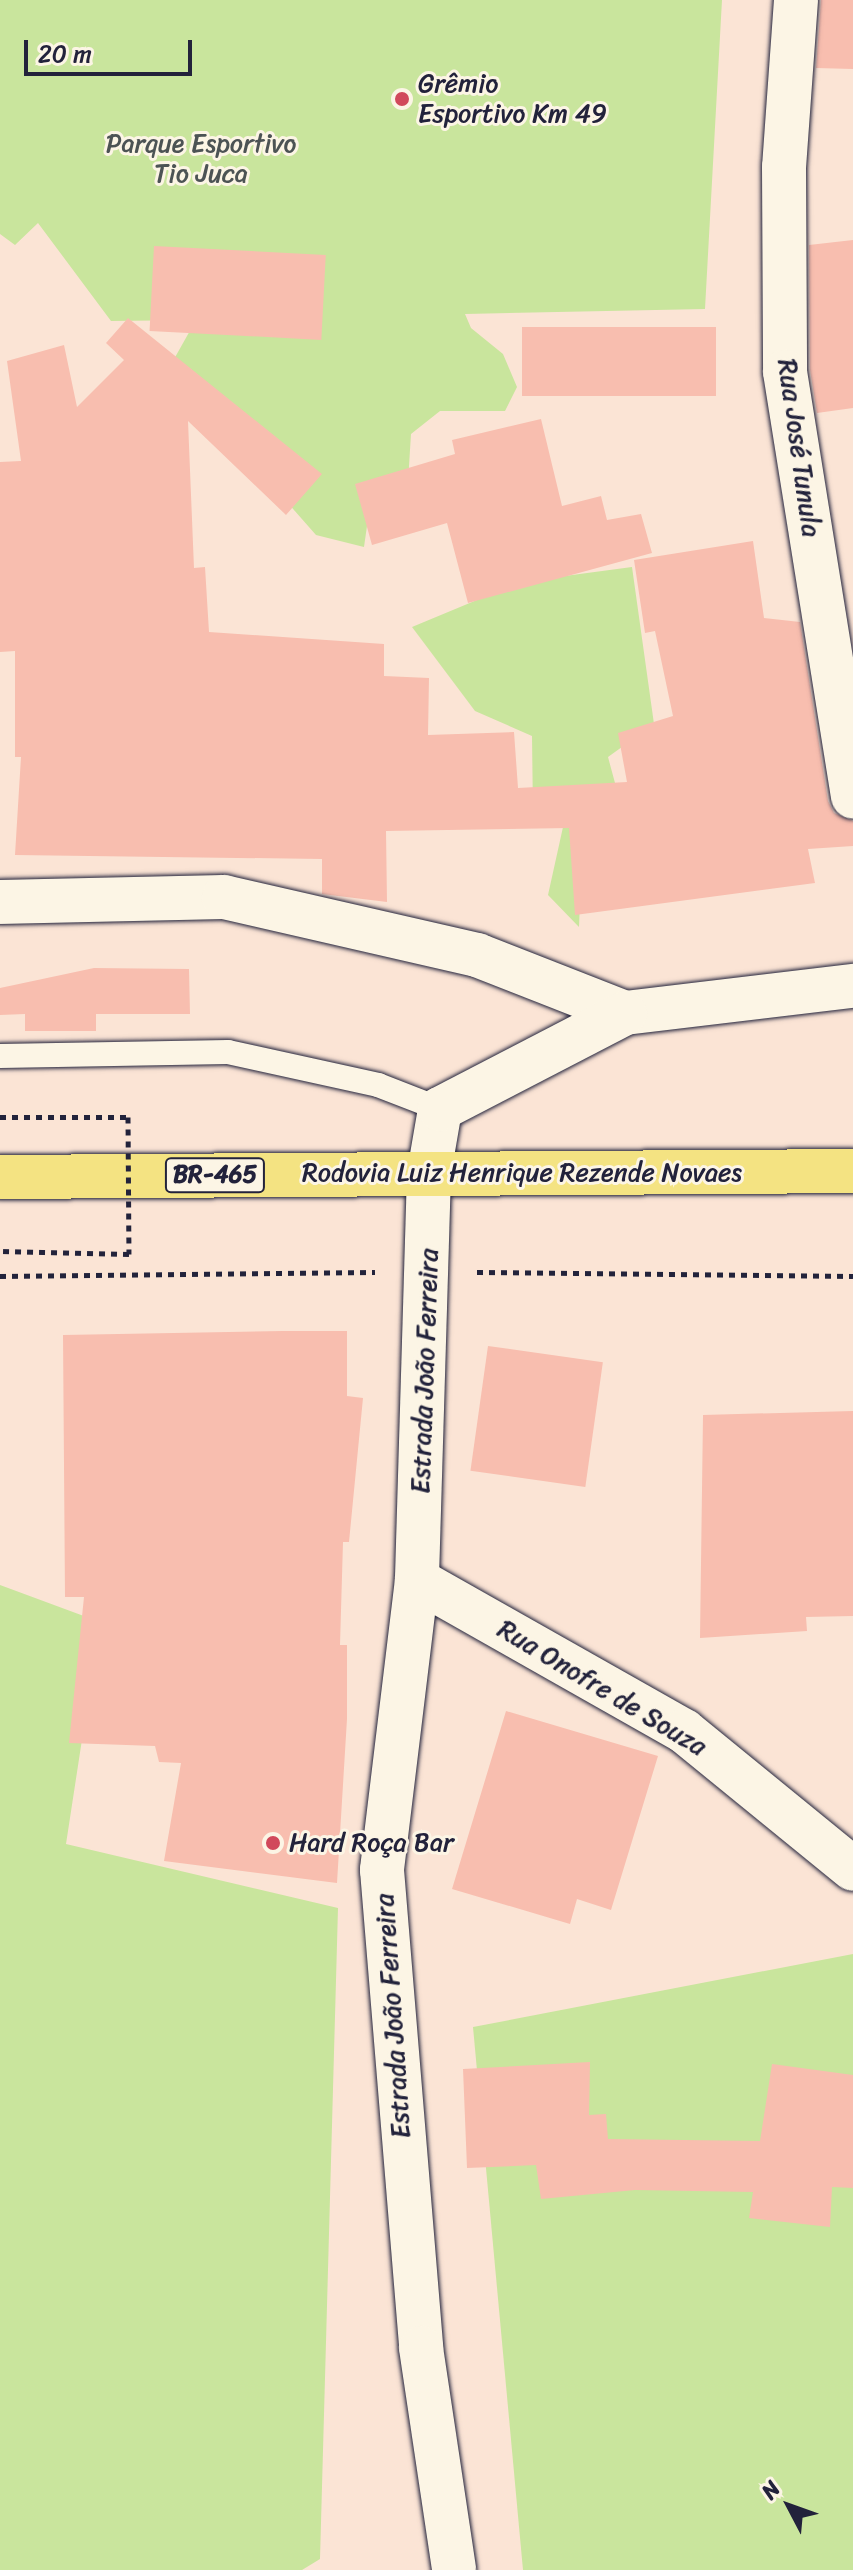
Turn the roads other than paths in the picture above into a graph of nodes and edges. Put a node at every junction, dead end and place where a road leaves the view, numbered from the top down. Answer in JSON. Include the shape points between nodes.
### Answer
{"nodes":[{"id":1,"x":796,"y":0,"type":"edge"},
{"id":2,"x":853,"y":797,"type":"edge"},
{"id":3,"x":0,"y":902,"type":"edge"},
{"id":4,"x":853,"y":986,"type":"edge"},
{"id":5,"x":625,"y":1013,"type":"junction"},
{"id":6,"x":0,"y":1056,"type":"edge"},
{"id":7,"x":440,"y":1109,"type":"junction"},
{"id":8,"x":853,"y":1171,"type":"edge"},
{"id":9,"x":429,"y":1173,"type":"junction"},
{"id":10,"x":0,"y":1177,"type":"edge"},
{"id":11,"x":417,"y":1580,"type":"junction"},
{"id":12,"x":853,"y":1869,"type":"edge"},
{"id":13,"x":454,"y":2570,"type":"edge"}],
"edges":[{"from":1,"to":2,"type":"street","name":"Rua José Tunula","via":[[784,167],[785,372]]},
{"from":3,"to":5,"type":"street","via":[[224,897],[477,955]]},
{"from":4,"to":5,"type":"street"},
{"from":5,"to":7,"type":"street"},
{"from":6,"to":7,"type":"lane","via":[[199,1049],[378,1085]]},
{"from":7,"to":9,"type":"street","name":"Estrada João Ferreira"},
{"from":8,"to":9,"type":"highway","name":"Rodovia Luiz Henrique Rezende Novaes","number":"BR-465"},
{"from":9,"to":10,"type":"highway","name":"Rodovia Luiz Henrique Rezende Novaes","number":"BR-465"},
{"from":9,"to":11,"type":"street","name":"Estrada João Ferreira"},
{"from":11,"to":12,"type":"street","name":"Rua Onofre de Souza","via":[[684,1731]]},
{"from":11,"to":13,"type":"street","name":"Estrada João Ferreira","via":[[382,1870],[384,1949],[421,2348]]}]}
